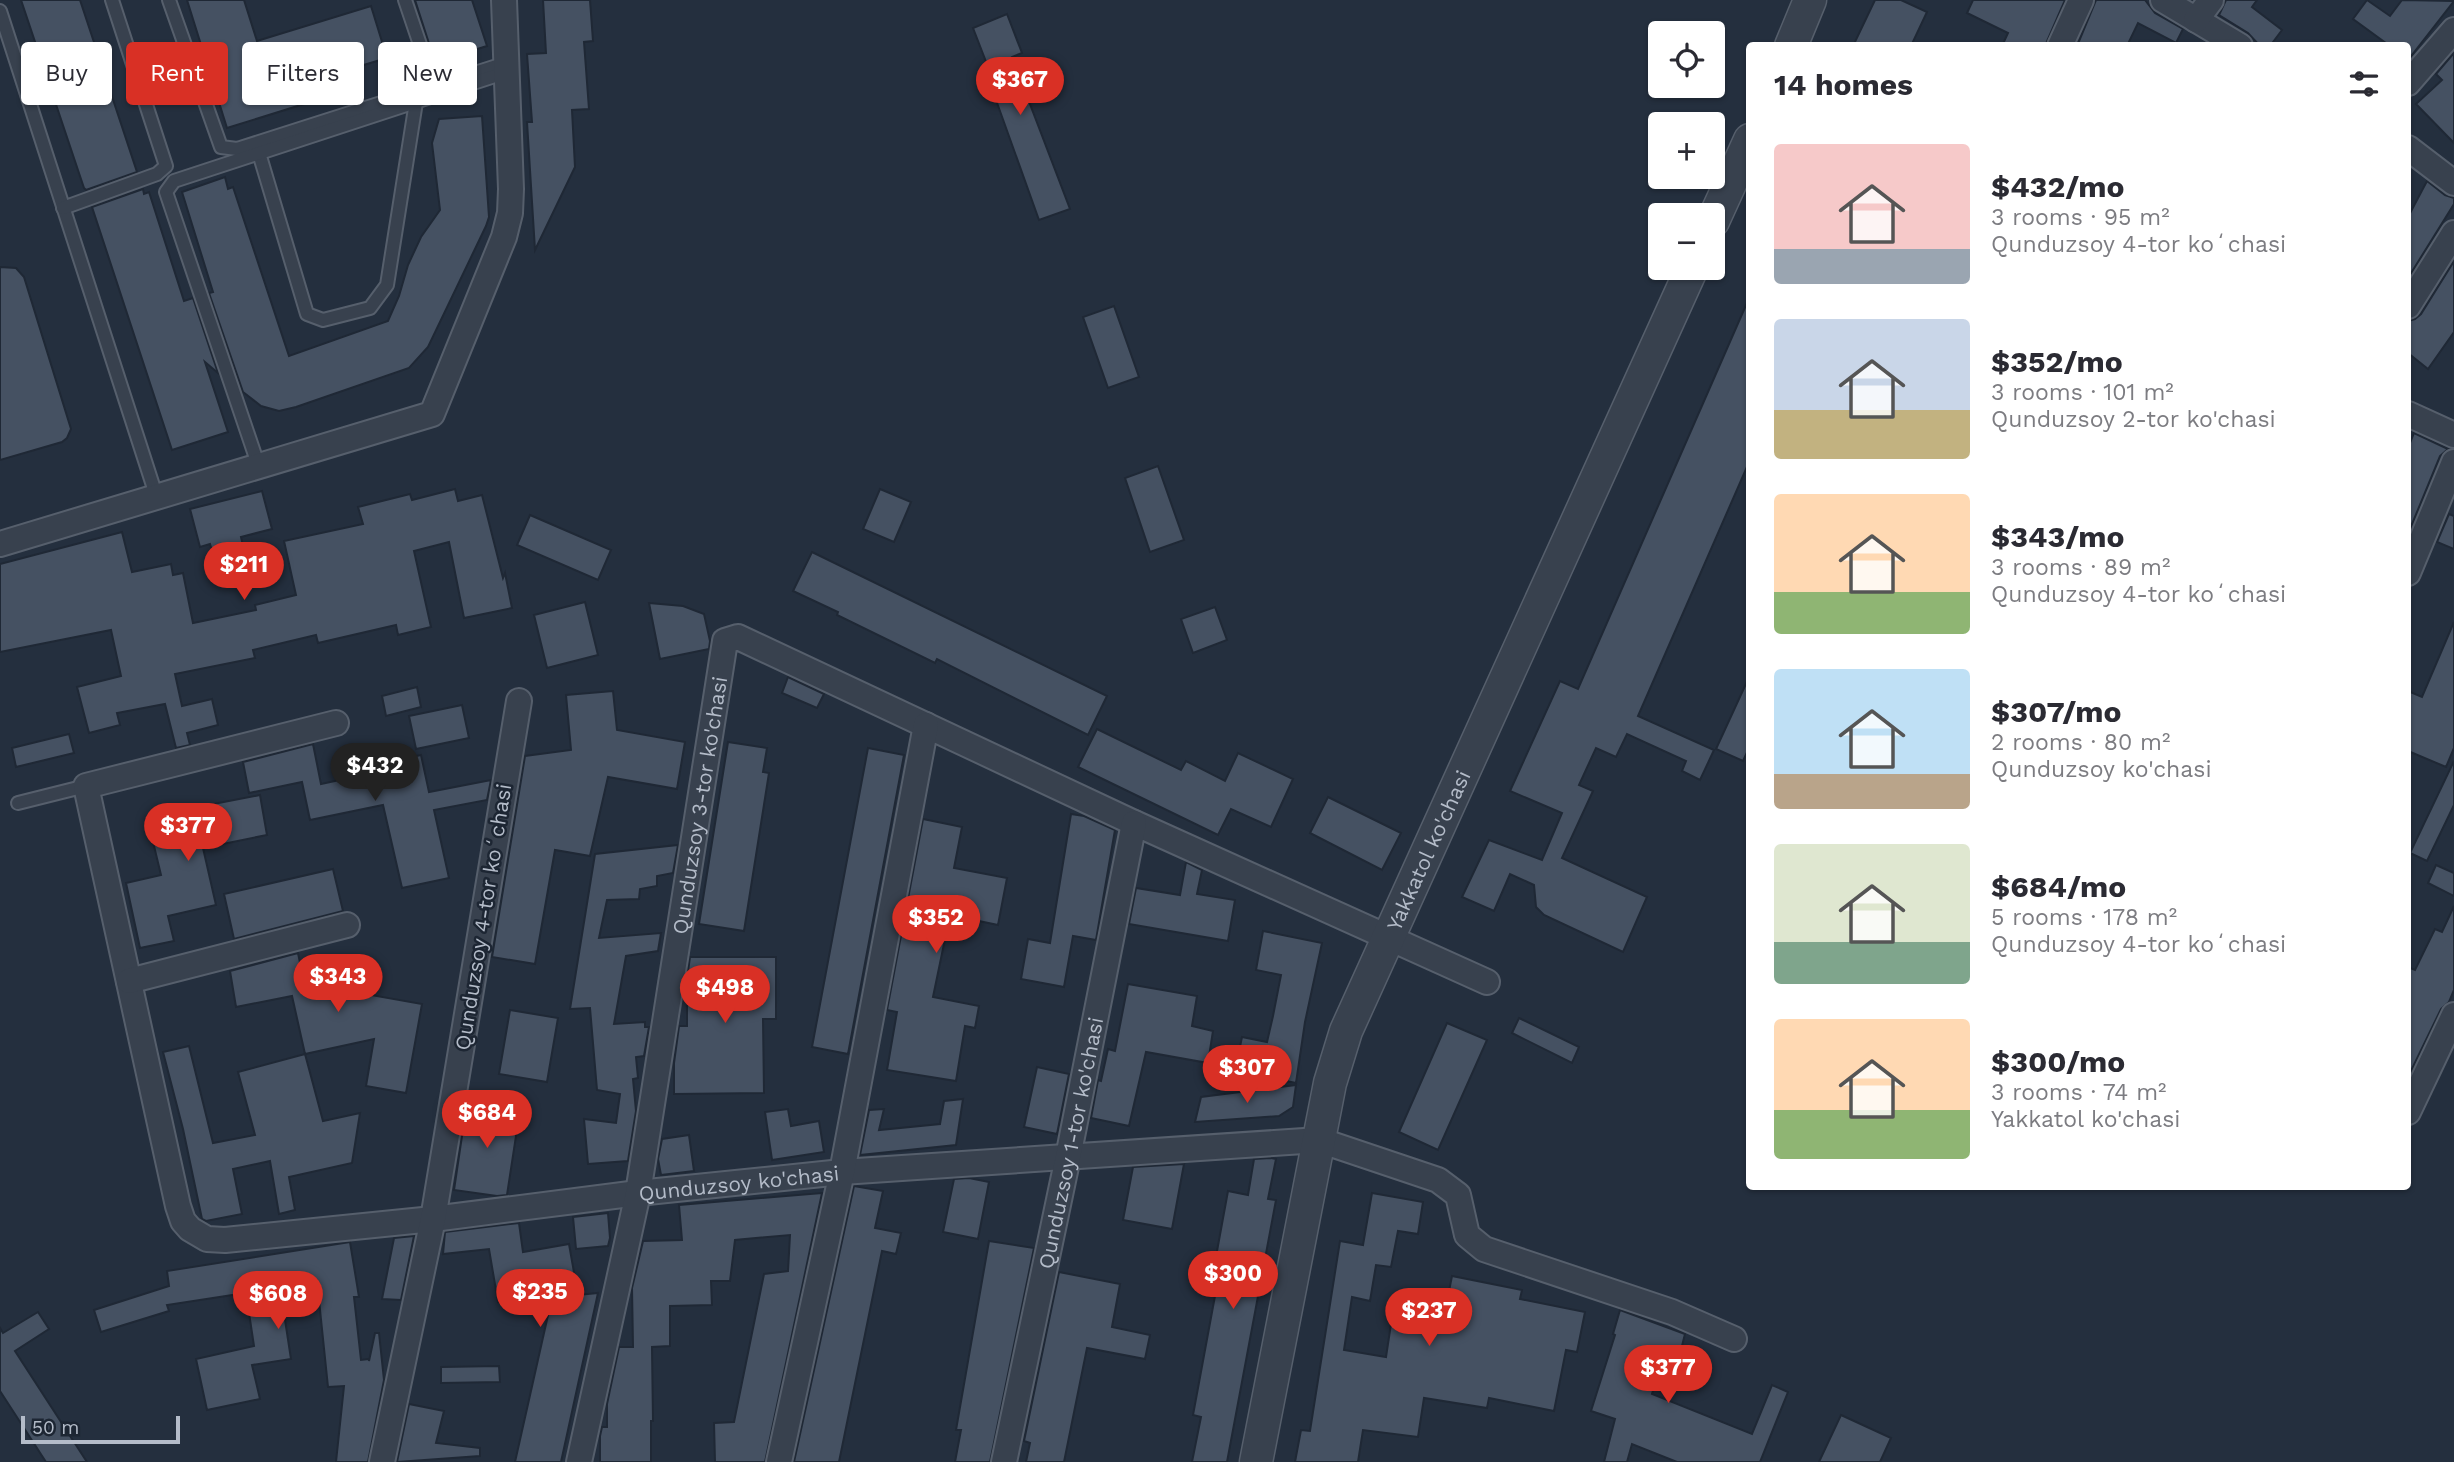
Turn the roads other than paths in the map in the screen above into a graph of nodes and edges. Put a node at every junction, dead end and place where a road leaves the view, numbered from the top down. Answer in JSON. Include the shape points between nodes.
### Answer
{"nodes":[{"id":1,"x":112,"y":0,"type":"edge"},
{"id":2,"x":169,"y":0,"type":"edge"},
{"id":3,"x":405,"y":0,"type":"edge"},
{"id":4,"x":504,"y":0,"type":"edge"},
{"id":5,"x":1811,"y":0,"type":"edge"},
{"id":6,"x":2081,"y":0,"type":"edge"},
{"id":7,"x":2163,"y":0,"type":"edge"},
{"id":8,"x":2211,"y":0,"type":"edge"},
{"id":9,"x":0,"y":11,"type":"edge"},
{"id":10,"x":2196,"y":20,"type":"junction"},
{"id":11,"x":2454,"y":30,"type":"edge"},
{"id":12,"x":419,"y":42,"type":"edge"},
{"id":13,"x":1793,"y":42,"type":"edge"},
{"id":14,"x":2062,"y":42,"type":"edge"},
{"id":15,"x":2233,"y":42,"type":"edge"},
{"id":16,"x":507,"y":67,"type":"junction"},
{"id":17,"x":477,"y":75,"type":"edge"},
{"id":18,"x":477,"y":79,"type":"edge"},
{"id":19,"x":2411,"y":80,"type":"edge"},
{"id":20,"x":378,"y":104,"type":"edge"},
{"id":21,"x":407,"y":105,"type":"edge"},
{"id":22,"x":416,"y":105,"type":"edge"},
{"id":23,"x":1746,"y":149,"type":"edge"},
{"id":24,"x":2411,"y":150,"type":"edge"},
{"id":25,"x":259,"y":153,"type":"junction"},
{"id":26,"x":2454,"y":183,"type":"edge"},
{"id":27,"x":1721,"y":203,"type":"edge"},
{"id":28,"x":63,"y":208,"type":"junction"},
{"id":29,"x":2454,"y":233,"type":"edge"},
{"id":30,"x":1687,"y":280,"type":"edge"},
{"id":31,"x":2411,"y":301,"type":"edge"},
{"id":32,"x":2411,"y":415,"type":"edge"},
{"id":33,"x":2454,"y":435,"type":"edge"},
{"id":34,"x":2454,"y":462,"type":"edge"},
{"id":35,"x":259,"y":467,"type":"junction"},
{"id":36,"x":157,"y":499,"type":"junction"},
{"id":37,"x":0,"y":544,"type":"edge"},
{"id":38,"x":2411,"y":566,"type":"edge"},
{"id":39,"x":519,"y":701,"type":"dead end"},
{"id":40,"x":336,"y":723,"type":"dead end"},
{"id":41,"x":926,"y":725,"type":"junction"},
{"id":42,"x":86,"y":786,"type":"junction"},
{"id":43,"x":18,"y":803,"type":"dead end"},
{"id":44,"x":1134,"y":823,"type":"junction"},
{"id":45,"x":347,"y":925,"type":"dead end"},
{"id":46,"x":1388,"y":936,"type":"junction"},
{"id":47,"x":129,"y":981,"type":"junction"},
{"id":48,"x":1487,"y":982,"type":"dead end"},
{"id":49,"x":2454,"y":1015,"type":"edge"},
{"id":50,"x":2411,"y":1106,"type":"edge"},
{"id":51,"x":1319,"y":1140,"type":"junction"},
{"id":52,"x":1068,"y":1157,"type":"junction"},
{"id":53,"x":842,"y":1172,"type":"junction"},
{"id":54,"x":638,"y":1193,"type":"junction"},
{"id":55,"x":433,"y":1219,"type":"junction"},
{"id":56,"x":1734,"y":1339,"type":"dead end"},
{"id":57,"x":382,"y":1462,"type":"edge"},
{"id":58,"x":579,"y":1462,"type":"edge"},
{"id":59,"x":779,"y":1462,"type":"edge"},
{"id":60,"x":1004,"y":1462,"type":"edge"},
{"id":61,"x":1256,"y":1462,"type":"edge"}],
"edges":[{"from":1,"to":28,"type":"lane","via":[[166,166],[157,174]]},
{"from":2,"to":20,"type":"lane","via":[[221,147],[237,149]]},
{"from":3,"to":12,"type":"lane"},
{"from":4,"to":16,"type":"street"},
{"from":5,"to":13,"type":"street"},
{"from":6,"to":14,"type":"street"},
{"from":7,"to":10,"type":"street"},
{"from":8,"to":10,"type":"street"},
{"from":9,"to":28,"type":"lane"},
{"from":10,"to":15,"type":"street"},
{"from":11,"to":19,"type":"street"},
{"from":16,"to":17,"type":"lane"},
{"from":16,"to":18,"type":"lane"},
{"from":16,"to":35,"type":"street","via":[[510,213],[432,414]]},
{"from":21,"to":25,"type":"lane"},
{"from":22,"to":25,"type":"lane","via":[[387,285],[370,308],[323,320],[307,314]]},
{"from":23,"to":27,"type":"street"},
{"from":24,"to":26,"type":"street"},
{"from":25,"to":35,"type":"lane","via":[[174,181],[166,192]]},
{"from":28,"to":36,"type":"lane"},
{"from":29,"to":31,"type":"street"},
{"from":30,"to":46,"type":"street","name":"Yakkatol ko'chasi"},
{"from":32,"to":33,"type":"street"},
{"from":34,"to":38,"type":"street"},
{"from":35,"to":36,"type":"street"},
{"from":36,"to":37,"type":"street"},
{"from":39,"to":55,"type":"street","name":"Qunduzsoy 4-tor koʻchasi"},
{"from":40,"to":42,"type":"street"},
{"from":41,"to":44,"type":"street"},
{"from":41,"to":53,"type":"street"},
{"from":41,"to":54,"type":"street","name":"Qunduzsoy 3-tor ko'chasi","via":[[738,637],[725,641]]},
{"from":42,"to":43,"type":"lane"},
{"from":42,"to":47,"type":"street"},
{"from":44,"to":46,"type":"street"},
{"from":44,"to":52,"type":"street","name":"Qunduzsoy 1-tor ko'chasi"},
{"from":45,"to":47,"type":"street"},
{"from":46,"to":48,"type":"street"},
{"from":46,"to":51,"type":"street","name":"Yakkatol ko'chasi","via":[[1346,1031]]},
{"from":47,"to":55,"type":"street","name":"Qunduzsoy ko'chasi","via":[[178,1206],[190,1229],[207,1239],[225,1240]]},
{"from":49,"to":50,"type":"street"},
{"from":51,"to":52,"type":"street","name":"Qunduzsoy ko'chasi"},
{"from":51,"to":56,"type":"street","via":[[1438,1180],[1458,1195],[1467,1235],[1484,1249],[1672,1312]]},
{"from":51,"to":61,"type":"street","name":"Yakkatol ko'chasi"},
{"from":52,"to":53,"type":"street","name":"Qunduzsoy ko'chasi"},
{"from":52,"to":60,"type":"street","name":"Qunduzsoy 1-tor ko'chasi"},
{"from":53,"to":54,"type":"street","name":"Qunduzsoy ko'chasi"},
{"from":53,"to":59,"type":"street"},
{"from":54,"to":55,"type":"street","name":"Qunduzsoy ko'chasi"},
{"from":54,"to":58,"type":"street","name":"Qunduzsoy 3-tor ko'chasi"},
{"from":55,"to":57,"type":"street","name":"Qunduzsoy 4-tor koʻchasi"}]}
